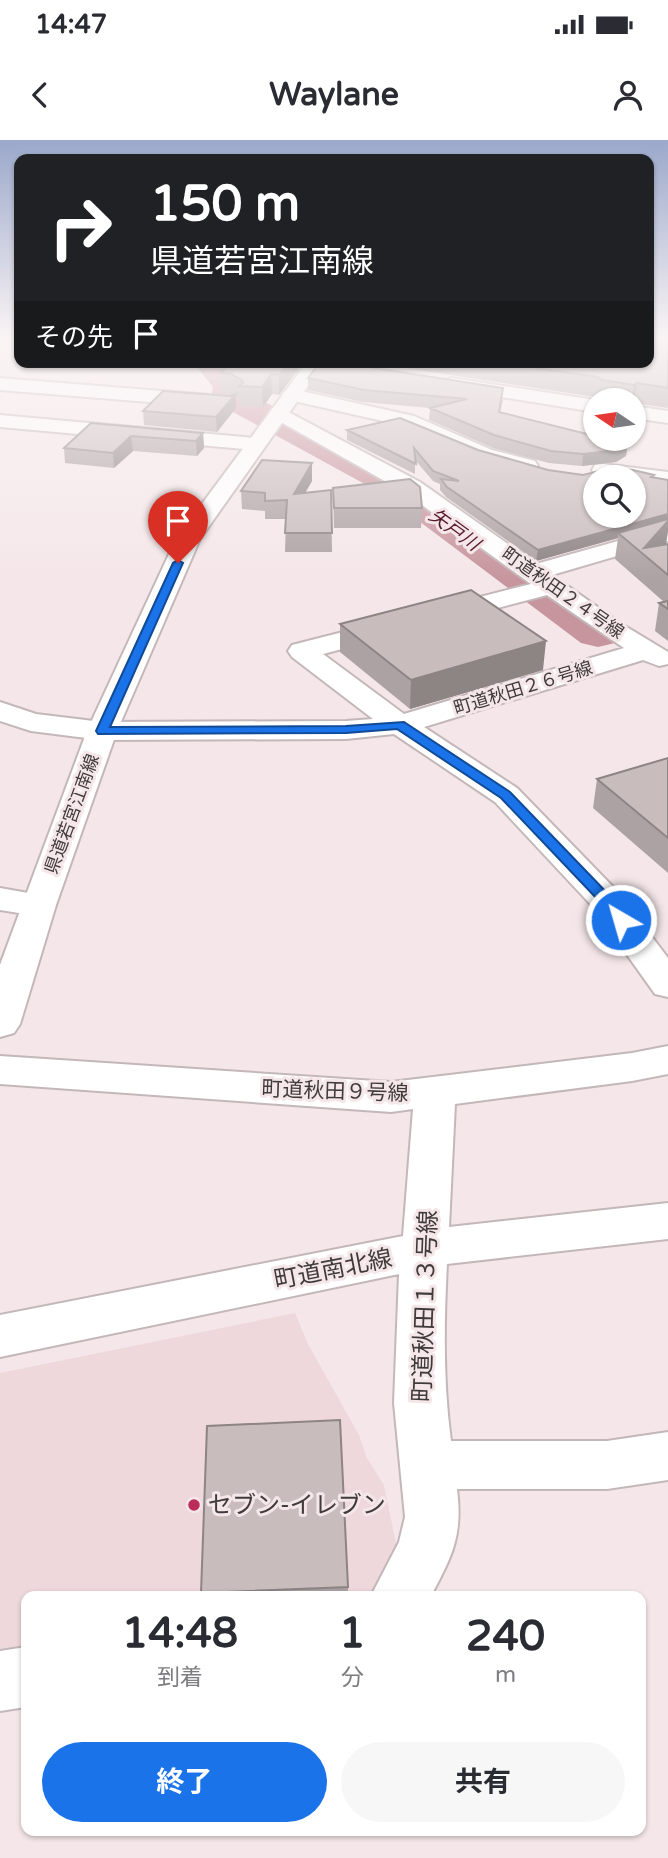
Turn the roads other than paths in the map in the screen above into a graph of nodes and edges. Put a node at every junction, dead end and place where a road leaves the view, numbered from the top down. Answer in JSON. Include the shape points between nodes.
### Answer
{"nodes":[{"id":1,"x":274,"y":419,"type":"edge"},
{"id":2,"x":303,"y":419,"type":"edge"},
{"id":3,"x":399,"y":419,"type":"edge"},
{"id":4,"x":2,"y":423,"type":"edge"},
{"id":5,"x":256,"y":443,"type":"junction"},
{"id":6,"x":547,"y":472,"type":"edge"},
{"id":7,"x":582,"y":476,"type":"edge"},
{"id":8,"x":668,"y":479,"type":"edge"},
{"id":9,"x":668,"y":534,"type":"edge"},
{"id":10,"x":542,"y":579,"type":"junction"},
{"id":11,"x":657,"y":657,"type":"edge"},
{"id":12,"x":0,"y":711,"type":"edge"},
{"id":13,"x":400,"y":725,"type":"junction"},
{"id":14,"x":102,"y":731,"type":"junction"},
{"id":15,"x":0,"y":899,"type":"edge"},
{"id":16,"x":38,"y":905,"type":"junction"},
{"id":17,"x":668,"y":985,"type":"edge"},
{"id":18,"x":0,"y":1024,"type":"edge"},
{"id":19,"x":668,"y":1060,"type":"edge"},
{"id":20,"x":0,"y":1070,"type":"edge"},
{"id":21,"x":435,"y":1092,"type":"junction"},
{"id":22,"x":668,"y":1221,"type":"edge"},
{"id":23,"x":423,"y":1250,"type":"junction"},
{"id":24,"x":0,"y":1336,"type":"edge"},
{"id":25,"x":668,"y":1456,"type":"edge"},
{"id":26,"x":427,"y":1465,"type":"junction"},
{"id":27,"x":403,"y":1591,"type":"edge"},
{"id":28,"x":21,"y":1678,"type":"edge"},
{"id":29,"x":0,"y":1681,"type":"edge"}],
"edges":[{"from":1,"to":5,"type":"street","name":"県道若宮江南線"},
{"from":2,"to":10,"type":"street","name":"町道秋田２４号線","via":[[400,479]]},
{"from":3,"to":6,"type":"street","via":[[485,454]]},
{"from":4,"to":5,"type":"street"},
{"from":5,"to":14,"type":"street","name":"県道若宮江南線","via":[[188,539]]},
{"from":7,"to":8,"type":"street","via":[[609,470]]},
{"from":9,"to":10,"type":"street"},
{"from":10,"to":11,"type":"street","name":"町道秋田２４号線"},
{"from":10,"to":13,"type":"street","via":[[302,651]]},
{"from":11,"to":13,"type":"street","name":"町道秋田２６号線"},
{"from":12,"to":14,"type":"street","name":"町道秋田２６号線","via":[[31,722]]},
{"from":13,"to":14,"type":"street","name":"町道秋田２６号線","via":[[346,730]]},
{"from":13,"to":17,"type":"street","via":[[506,795],[605,899]]},
{"from":14,"to":16,"type":"street","name":"県道若宮江南線"},
{"from":15,"to":16,"type":"street"},
{"from":16,"to":18,"type":"street","name":"県道若宮江南線"},
{"from":19,"to":21,"type":"street","name":"町道秋田９号線"},
{"from":20,"to":21,"type":"street","name":"町道秋田９号線","via":[[391,1097]]},
{"from":21,"to":23,"type":"street","name":"町道秋田１３号線"},
{"from":22,"to":23,"type":"street","name":"町道南北線"},
{"from":23,"to":24,"type":"street","name":"町道南北線"},
{"from":23,"to":26,"type":"street","name":"町道秋田１３号線","via":[[420,1403]]},
{"from":25,"to":26,"type":"street","via":[[607,1465]]},
{"from":26,"to":27,"type":"street","name":"町道秋田１３号線","via":[[431,1535]]},
{"from":28,"to":29,"type":"street"}]}
